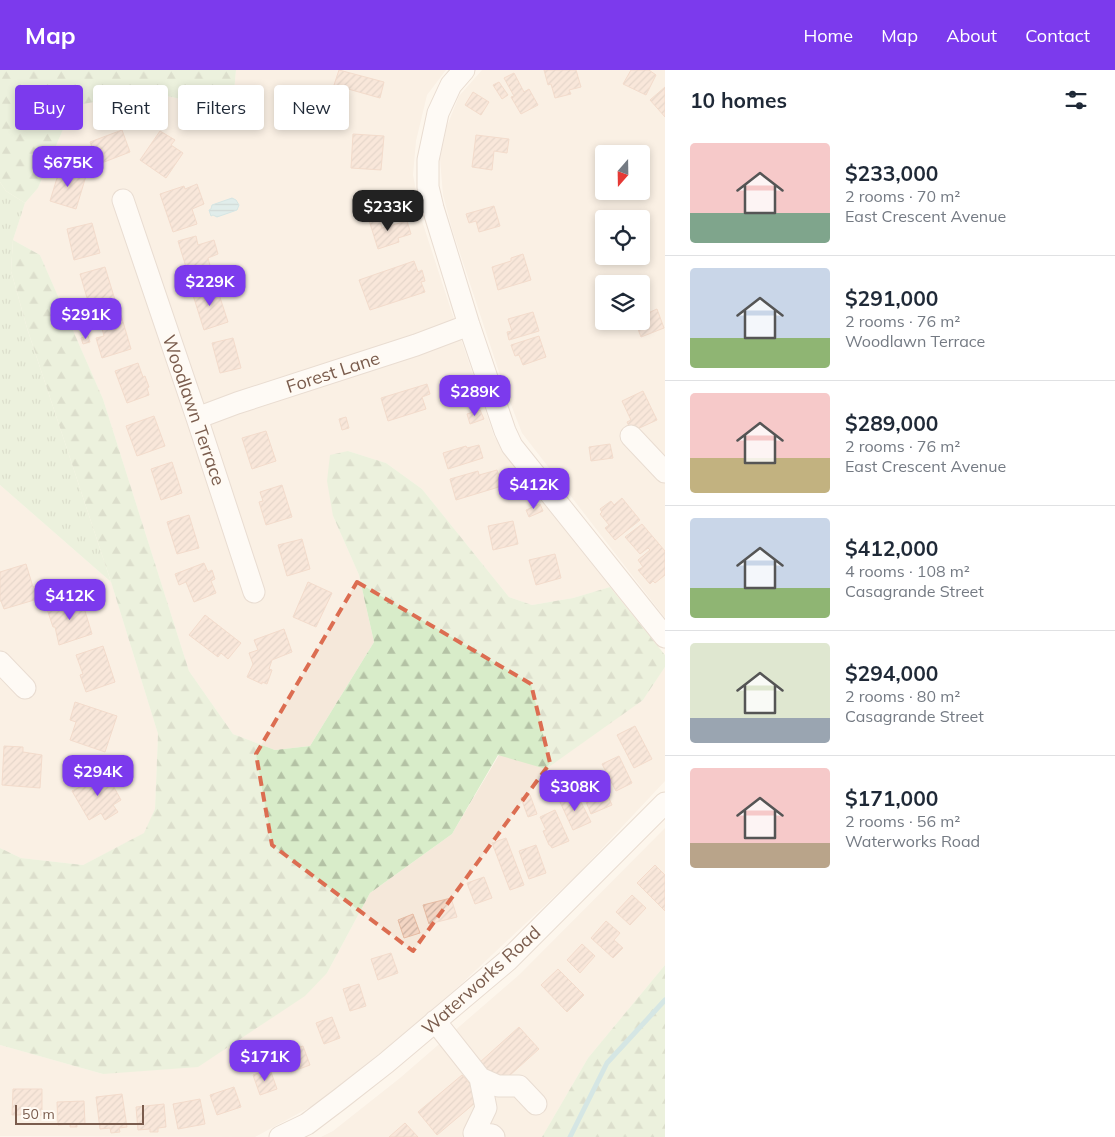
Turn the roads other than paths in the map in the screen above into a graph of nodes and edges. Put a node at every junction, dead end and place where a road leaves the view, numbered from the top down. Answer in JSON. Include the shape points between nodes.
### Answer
{"nodes":[{"id":1,"x":464,"y":70,"type":"edge"},
{"id":2,"x":122,"y":200,"type":"dead end"},
{"id":3,"x":469,"y":325,"type":"junction"},
{"id":4,"x":197,"y":418,"type":"junction"},
{"id":5,"x":631,"y":436,"type":"dead end"},
{"id":6,"x":665,"y":472,"type":"edge"},
{"id":7,"x":254,"y":592,"type":"dead end"},
{"id":8,"x":665,"y":637,"type":"edge"},
{"id":9,"x":0,"y":662,"type":"edge"},
{"id":10,"x":25,"y":688,"type":"dead end"},
{"id":11,"x":665,"y":803,"type":"edge"},
{"id":12,"x":435,"y":1022,"type":"junction"},
{"id":13,"x":480,"y":1078,"type":"junction"},
{"id":14,"x":536,"y":1104,"type":"dead end"},
{"id":15,"x":280,"y":1137,"type":"edge"},
{"id":16,"x":494,"y":1137,"type":"edge"}],
"edges":[{"from":1,"to":3,"type":"street","via":[[451,85],[438,113],[428,160],[428,187]]},
{"from":2,"to":4,"type":"street","name":"Woodlawn Terrace"},
{"from":3,"to":4,"type":"street","name":"Forest Lane"},
{"from":3,"to":8,"type":"street","via":[[512,446]]},
{"from":4,"to":7,"type":"street","name":"Woodlawn Terrace"},
{"from":5,"to":6,"type":"street"},
{"from":9,"to":10,"type":"street"},
{"from":11,"to":12,"type":"street","name":"Waterworks Road","via":[[512,957]]},
{"from":12,"to":13,"type":"street"},
{"from":12,"to":15,"type":"street","name":"Waterworks Road","via":[[307,1124]]},
{"from":13,"to":14,"type":"street","via":[[498,1086],[519,1086]]},
{"from":13,"to":16,"type":"street","via":[[486,1108],[474,1133]]}]}
